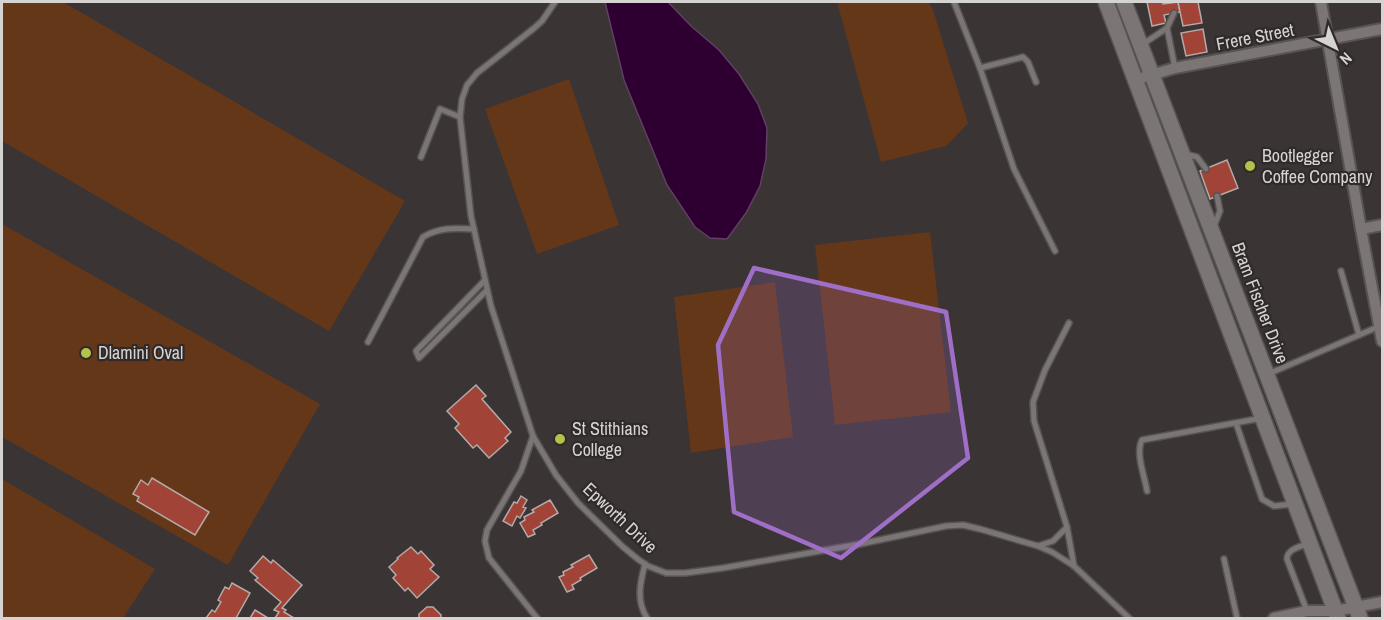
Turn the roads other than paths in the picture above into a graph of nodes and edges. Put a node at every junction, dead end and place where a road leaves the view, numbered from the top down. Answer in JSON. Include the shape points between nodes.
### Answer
{"nodes":[{"id":1,"x":555,"y":2,"type":"edge"},
{"id":2,"x":954,"y":2,"type":"edge"},
{"id":3,"x":1106,"y":2,"type":"edge"},
{"id":4,"x":1124,"y":2,"type":"edge"},
{"id":5,"x":1321,"y":2,"type":"edge"},
{"id":6,"x":1174,"y":13,"type":"dead end"},
{"id":7,"x":1167,"y":28,"type":"junction"},
{"id":8,"x":1383,"y":29,"type":"edge"},
{"id":9,"x":1329,"y":39,"type":"junction"},
{"id":10,"x":1141,"y":46,"type":"junction"},
{"id":11,"x":980,"y":68,"type":"junction"},
{"id":12,"x":1175,"y":68,"type":"junction"},
{"id":13,"x":1152,"y":75,"type":"junction"},
{"id":14,"x":1134,"y":80,"type":"junction"},
{"id":15,"x":1036,"y":82,"type":"dead end"},
{"id":16,"x":460,"y":117,"type":"junction"},
{"id":17,"x":1182,"y":153,"type":"junction"},
{"id":18,"x":421,"y":157,"type":"dead end"},
{"id":19,"x":1206,"y":169,"type":"dead end"},
{"id":20,"x":1217,"y":196,"type":"dead end"},
{"id":21,"x":1383,"y":225,"type":"edge"},
{"id":22,"x":474,"y":229,"type":"junction"},
{"id":23,"x":1360,"y":229,"type":"junction"},
{"id":24,"x":1212,"y":231,"type":"junction"},
{"id":25,"x":1055,"y":251,"type":"dead end"},
{"id":26,"x":1341,"y":271,"type":"dead end"},
{"id":27,"x":485,"y":280,"type":"junction"},
{"id":28,"x":487,"y":290,"type":"junction"},
{"id":29,"x":1069,"y":323,"type":"dead end"},
{"id":30,"x":1380,"y":326,"type":"junction"},
{"id":31,"x":1359,"y":335,"type":"junction"},
{"id":32,"x":1383,"y":341,"type":"edge"},
{"id":33,"x":368,"y":342,"type":"dead end"},
{"id":34,"x":1267,"y":374,"type":"junction"},
{"id":35,"x":1264,"y":418,"type":"junction"},
{"id":36,"x":1236,"y":423,"type":"junction"},
{"id":37,"x":533,"y":436,"type":"junction"},
{"id":38,"x":1147,"y":491,"type":"dead end"},
{"id":39,"x":1295,"y":503,"type":"junction"},
{"id":40,"x":1067,"y":527,"type":"junction"},
{"id":41,"x":1310,"y":543,"type":"junction"},
{"id":42,"x":1038,"y":546,"type":"junction"},
{"id":43,"x":1224,"y":559,"type":"dead end"},
{"id":44,"x":645,"y":564,"type":"junction"},
{"id":45,"x":1074,"y":566,"type":"junction"},
{"id":46,"x":1383,"y":602,"type":"edge"},
{"id":47,"x":1307,"y":611,"type":"junction"},
{"id":48,"x":1358,"y":612,"type":"edge"},
{"id":49,"x":1336,"y":615,"type":"edge"},
{"id":50,"x":537,"y":618,"type":"edge"},
{"id":51,"x":647,"y":618,"type":"edge"},
{"id":52,"x":1129,"y":618,"type":"edge"},
{"id":53,"x":1237,"y":618,"type":"edge"},
{"id":54,"x":1274,"y":618,"type":"edge"}],
"edges":[{"from":1,"to":16,"type":"lane","name":"Epworth Drive","via":[[533,29],[467,85]]},
{"from":2,"to":11,"type":"lane"},
{"from":3,"to":14,"type":"main road","name":"Bram Fischer Drive"},
{"from":4,"to":10,"type":"main road","name":"Bram Fischer Drive"},
{"from":5,"to":9,"type":"street"},
{"from":6,"to":7,"type":"lane"},
{"from":7,"to":10,"type":"lane"},
{"from":7,"to":12,"type":"lane"},
{"from":8,"to":9,"type":"street","name":"Frere Street"},
{"from":9,"to":12,"type":"street","name":"Frere Street"},
{"from":9,"to":23,"type":"street"},
{"from":10,"to":13,"type":"main road","name":"Bram Fischer Drive"},
{"from":11,"to":15,"type":"lane","via":[[1023,57]]},
{"from":11,"to":25,"type":"lane","via":[[1014,169]]},
{"from":12,"to":13,"type":"street","name":"Frere Street"},
{"from":13,"to":14,"type":"street","name":"Frere Street"},
{"from":13,"to":17,"type":"main road","name":"Bram Fischer Drive"},
{"from":14,"to":35,"type":"main road","name":"Bram Fischer Drive"},
{"from":16,"to":18,"type":"lane","via":[[440,109]]},
{"from":16,"to":22,"type":"lane","name":"Epworth Drive"},
{"from":17,"to":19,"type":"lane","via":[[1197,157]]},
{"from":17,"to":24,"type":"main road","name":"Bram Fischer Drive"},
{"from":20,"to":24,"type":"lane","via":[[1220,211]]},
{"from":21,"to":23,"type":"street"},
{"from":22,"to":27,"type":"lane","name":"Epworth Drive"},
{"from":22,"to":33,"type":"lane","via":[[448,228],[423,237]]},
{"from":23,"to":30,"type":"street"},
{"from":24,"to":34,"type":"main road","name":"Bram Fischer Drive"},
{"from":26,"to":31,"type":"lane"},
{"from":27,"to":28,"type":"lane","name":"Epworth Drive"},
{"from":27,"to":28,"type":"lane","via":[[416,351],[418,358]]},
{"from":28,"to":37,"type":"lane","name":"Epworth Drive"},
{"from":29,"to":40,"type":"lane","via":[[1034,402],[1034,421]]},
{"from":30,"to":31,"type":"lane"},
{"from":30,"to":32,"type":"street"},
{"from":31,"to":34,"type":"lane"},
{"from":34,"to":48,"type":"main road","name":"Bram Fischer Drive"},
{"from":35,"to":36,"type":"lane"},
{"from":35,"to":39,"type":"main road","name":"Bram Fischer Drive"},
{"from":36,"to":38,"type":"lane","via":[[1142,440],[1140,453]]},
{"from":36,"to":39,"type":"lane","via":[[1262,499],[1274,506]]},
{"from":37,"to":44,"type":"lane","name":"Epworth Drive","via":[[578,503]]},
{"from":37,"to":50,"type":"lane","via":[[521,471],[487,530],[485,541],[489,558]]},
{"from":39,"to":41,"type":"main road","name":"Bram Fischer Drive"},
{"from":40,"to":42,"type":"lane","via":[[1053,541]]},
{"from":40,"to":45,"type":"lane"},
{"from":41,"to":47,"type":"lane","via":[[1287,555]]},
{"from":41,"to":49,"type":"main road","name":"Bram Fischer Drive"},
{"from":42,"to":44,"type":"lane","name":"Epworth Drive","via":[[963,525],[685,573],[666,573]]},
{"from":42,"to":45,"type":"lane","name":"Epworth Drive"},
{"from":43,"to":53,"type":"lane"},
{"from":44,"to":51,"type":"lane","via":[[639,592]]},
{"from":45,"to":52,"type":"lane","name":"Epworth Drive"},
{"from":46,"to":48,"type":"street"},
{"from":47,"to":49,"type":"street"},
{"from":47,"to":54,"type":"street"},
{"from":48,"to":49,"type":"street"}]}
